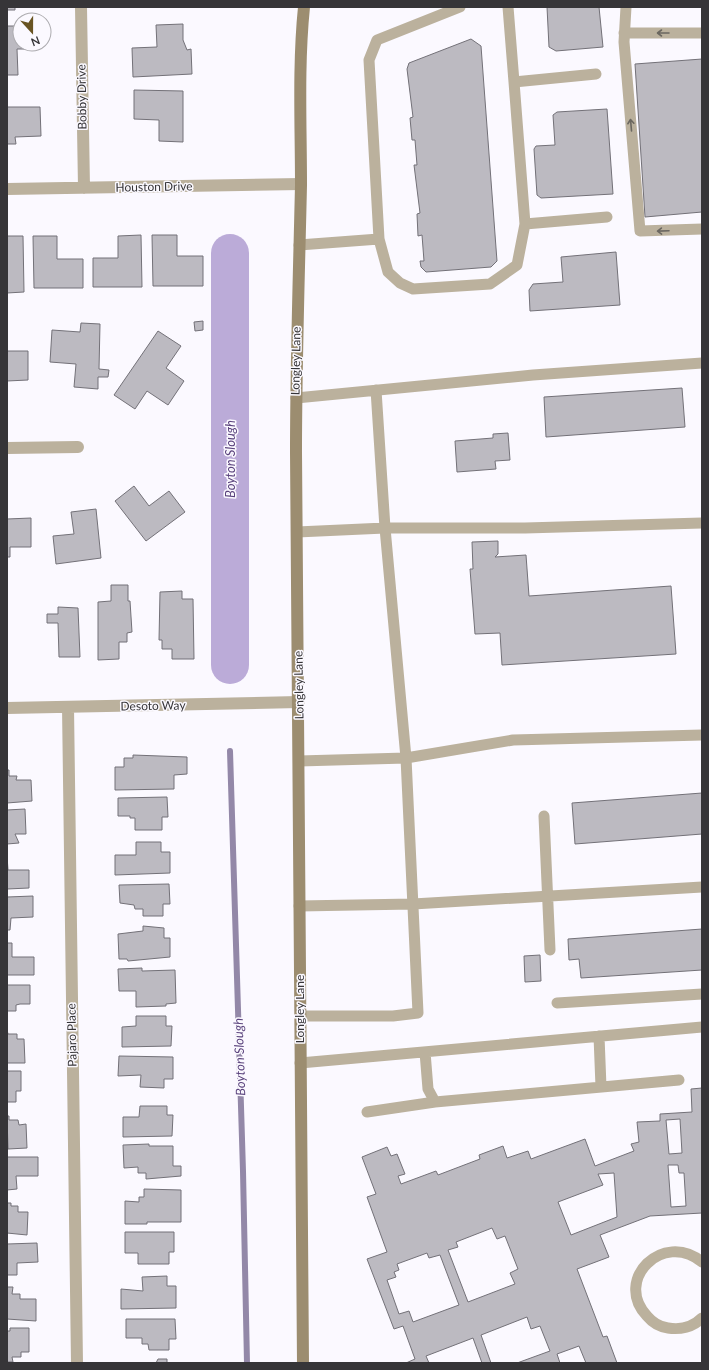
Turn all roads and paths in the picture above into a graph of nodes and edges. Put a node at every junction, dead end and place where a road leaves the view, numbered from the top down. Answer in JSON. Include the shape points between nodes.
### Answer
{"nodes":[{"id":1,"x":81,"y":7,"type":"edge"},
{"id":2,"x":304,"y":7,"type":"edge"},
{"id":3,"x":460,"y":7,"type":"edge"},
{"id":4,"x":508,"y":7,"type":"edge"},
{"id":5,"x":626,"y":7,"type":"edge"},
{"id":6,"x":702,"y":32,"type":"edge"},
{"id":7,"x":624,"y":33,"type":"junction"},
{"id":8,"x":596,"y":74,"type":"dead end"},
{"id":9,"x":514,"y":82,"type":"junction"},
{"id":10,"x":301,"y":184,"type":"junction"},
{"id":11,"x":84,"y":188,"type":"junction"},
{"id":12,"x":7,"y":189,"type":"edge"},
{"id":13,"x":607,"y":217,"type":"dead end"},
{"id":14,"x":525,"y":224,"type":"junction"},
{"id":15,"x":702,"y":229,"type":"edge"},
{"id":16,"x":379,"y":239,"type":"junction"},
{"id":17,"x":299,"y":244,"type":"junction"},
{"id":18,"x":702,"y":363,"type":"edge"},
{"id":19,"x":376,"y":390,"type":"junction"},
{"id":20,"x":296,"y":398,"type":"junction"},
{"id":21,"x":78,"y":447,"type":"dead end"},
{"id":22,"x":7,"y":448,"type":"edge"},
{"id":23,"x":702,"y":523,"type":"edge"},
{"id":24,"x":385,"y":528,"type":"junction"},
{"id":25,"x":297,"y":532,"type":"junction"},
{"id":26,"x":299,"y":702,"type":"junction"},
{"id":27,"x":68,"y":707,"type":"junction"},
{"id":28,"x":7,"y":708,"type":"edge"},
{"id":29,"x":702,"y":735,"type":"edge"},
{"id":30,"x":406,"y":758,"type":"junction"},
{"id":31,"x":299,"y":761,"type":"junction"},
{"id":32,"x":544,"y":816,"type":"dead end"},
{"id":33,"x":702,"y":886,"type":"edge"},
{"id":34,"x":548,"y":896,"type":"junction"},
{"id":35,"x":413,"y":904,"type":"junction"},
{"id":36,"x":299,"y":906,"type":"junction"},
{"id":37,"x":550,"y":950,"type":"dead end"},
{"id":38,"x":702,"y":994,"type":"edge"},
{"id":39,"x":557,"y":1003,"type":"dead end"},
{"id":40,"x":300,"y":1016,"type":"junction"},
{"id":41,"x":702,"y":1027,"type":"edge"},
{"id":42,"x":599,"y":1036,"type":"junction"},
{"id":43,"x":425,"y":1052,"type":"junction"},
{"id":44,"x":300,"y":1063,"type":"junction"},
{"id":45,"x":679,"y":1080,"type":"dead end"},
{"id":46,"x":601,"y":1087,"type":"junction"},
{"id":47,"x":436,"y":1102,"type":"junction"},
{"id":48,"x":367,"y":1112,"type":"dead end"},
{"id":49,"x":702,"y":1262,"type":"edge"},
{"id":50,"x":702,"y":1319,"type":"edge"},
{"id":51,"x":77,"y":1363,"type":"edge"},
{"id":52,"x":303,"y":1363,"type":"edge"}],
"edges":[{"from":1,"to":11,"type":"street","name":"Bobby Drive"},
{"from":2,"to":10,"type":"main road","name":"Longley Lane","via":[[300,46]]},
{"from":3,"to":16,"type":"lane","via":[[376,40],[369,60]]},
{"from":4,"to":9,"type":"lane"},
{"from":5,"to":7,"type":"lane"},
{"from":6,"to":7,"type":"lane","one_way":true},
{"from":15,"to":7,"type":"lane","one_way":true,"via":[[640,231]]},
{"from":8,"to":9,"type":"lane"},
{"from":9,"to":14,"type":"lane"},
{"from":10,"to":11,"type":"street","name":"Houston Drive"},
{"from":10,"to":17,"type":"main road","name":"Longley Lane"},
{"from":11,"to":12,"type":"street","name":"Houston Drive"},
{"from":13,"to":14,"type":"lane"},
{"from":14,"to":16,"type":"lane","via":[[517,265],[490,284],[413,289],[400,283],[388,272]]},
{"from":16,"to":17,"type":"lane"},
{"from":17,"to":20,"type":"main road","name":"Longley Lane"},
{"from":18,"to":19,"type":"lane"},
{"from":19,"to":20,"type":"lane"},
{"from":19,"to":24,"type":"lane"},
{"from":20,"to":25,"type":"main road","name":"Longley Lane"},
{"from":21,"to":22,"type":"street"},
{"from":23,"to":24,"type":"lane","via":[[525,528]]},
{"from":24,"to":25,"type":"lane"},
{"from":24,"to":30,"type":"lane"},
{"from":25,"to":26,"type":"main road","name":"Longley Lane"},
{"from":26,"to":27,"type":"street","name":"Desoto Way"},
{"from":26,"to":31,"type":"main road","name":"Longley Lane"},
{"from":27,"to":28,"type":"street","name":"Desoto Way"},
{"from":27,"to":51,"type":"street","name":"Pajaro Place"},
{"from":29,"to":30,"type":"lane","via":[[513,740]]},
{"from":30,"to":31,"type":"lane"},
{"from":30,"to":35,"type":"lane"},
{"from":31,"to":36,"type":"main road","name":"Longley Lane"},
{"from":32,"to":34,"type":"lane"},
{"from":33,"to":34,"type":"lane"},
{"from":34,"to":35,"type":"lane"},
{"from":34,"to":37,"type":"lane"},
{"from":35,"to":36,"type":"lane"},
{"from":35,"to":40,"type":"lane","via":[[418,1013],[393,1016]]},
{"from":36,"to":40,"type":"main road","name":"Longley Lane"},
{"from":38,"to":39,"type":"lane"},
{"from":40,"to":44,"type":"main road","name":"Longley Lane"},
{"from":41,"to":42,"type":"lane"},
{"from":42,"to":43,"type":"lane"},
{"from":42,"to":46,"type":"lane"},
{"from":43,"to":44,"type":"lane"},
{"from":43,"to":47,"type":"lane","via":[[428,1089]]},
{"from":44,"to":52,"type":"main road","name":"Longley Lane"},
{"from":45,"to":46,"type":"lane"},
{"from":46,"to":47,"type":"lane"},
{"from":47,"to":48,"type":"lane"},
{"from":49,"to":50,"type":"lane","via":[[695,1256],[683,1252],[670,1251],[658,1254],[644,1267],[636,1286],[637,1299],[642,1311],[651,1321],[663,1327],[676,1329]]}]}
